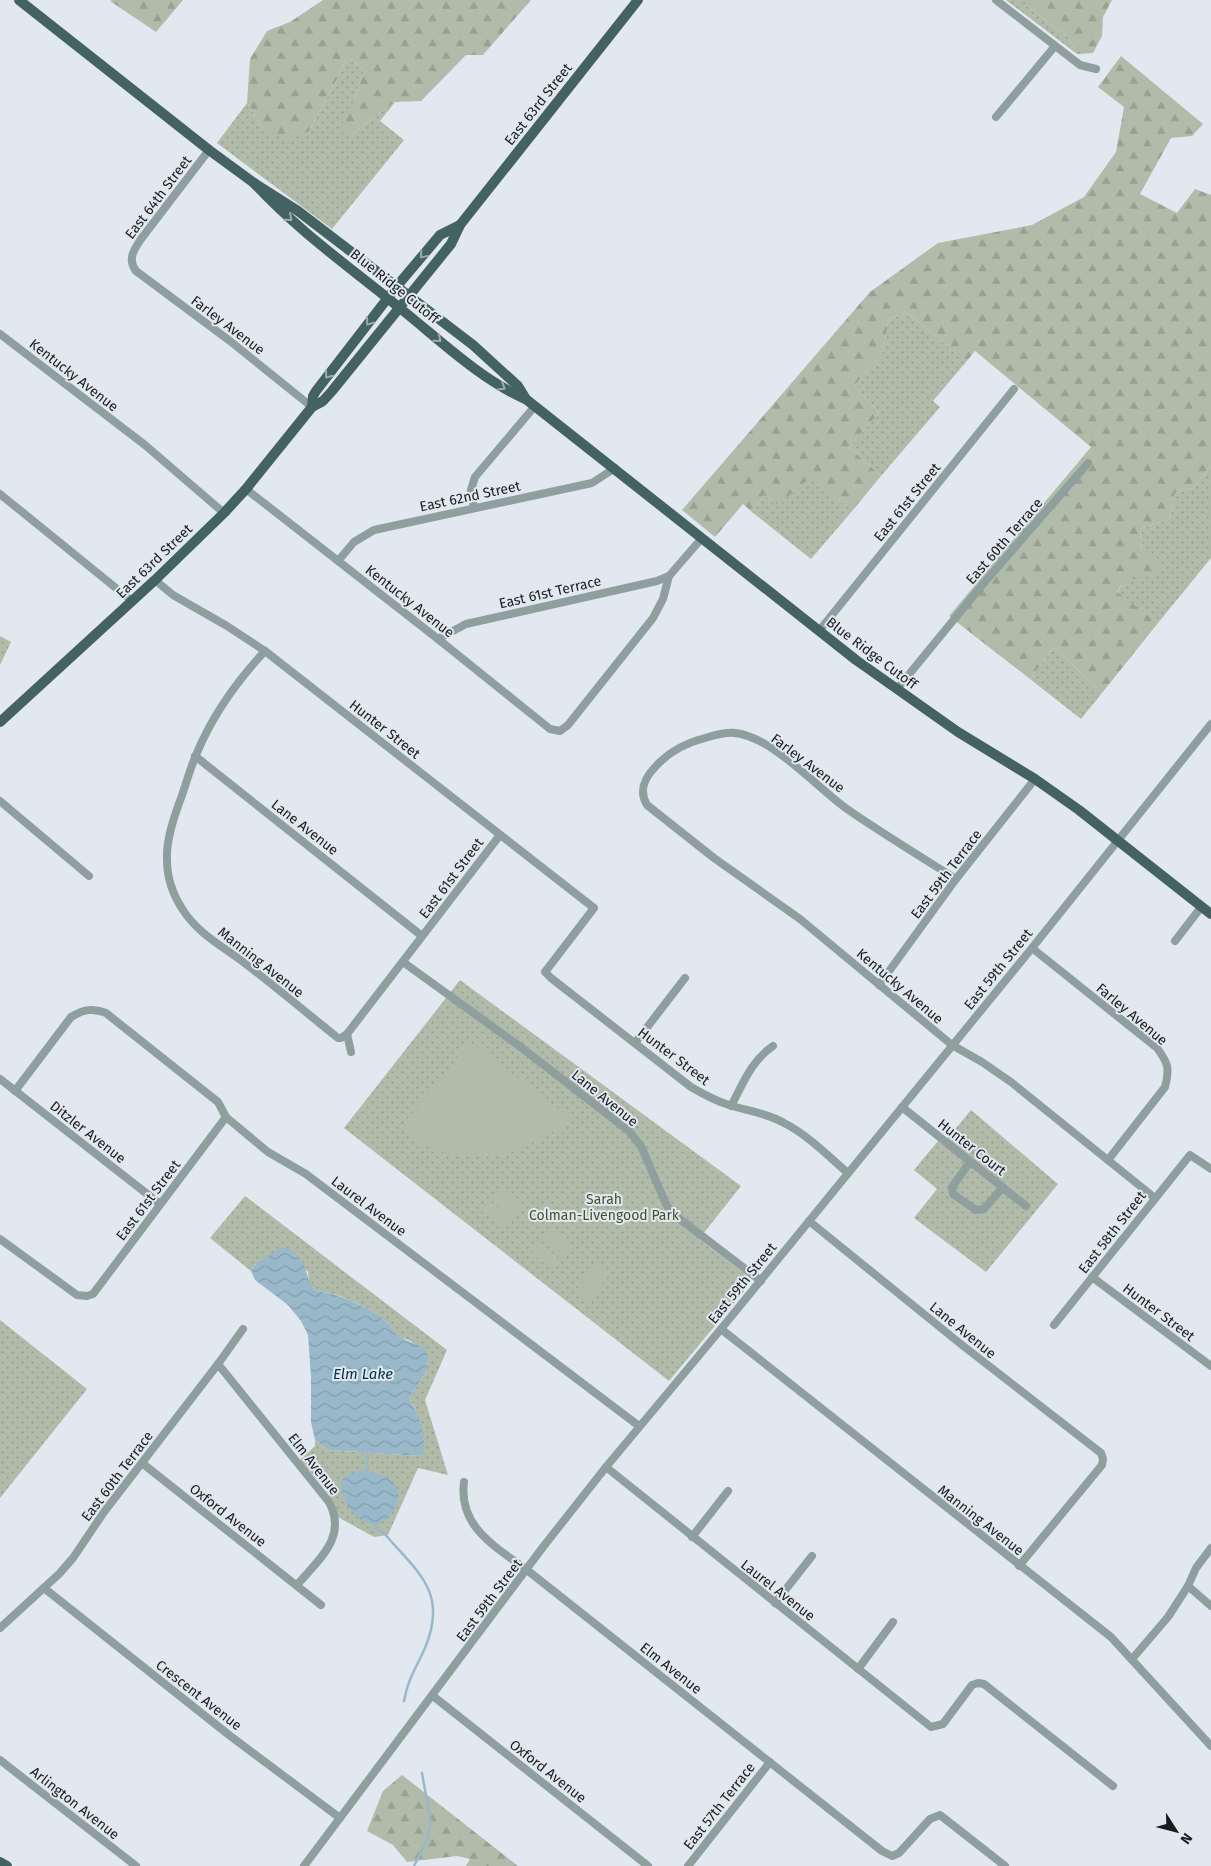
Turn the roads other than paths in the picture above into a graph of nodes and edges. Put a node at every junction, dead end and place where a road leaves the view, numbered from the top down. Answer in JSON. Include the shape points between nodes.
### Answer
{"nodes":[{"id":1,"x":19,"y":0,"type":"edge"},
{"id":2,"x":638,"y":0,"type":"edge"},
{"id":3,"x":996,"y":0,"type":"edge"},
{"id":4,"x":1055,"y":46,"type":"junction"},
{"id":5,"x":1096,"y":69,"type":"dead end"},
{"id":6,"x":996,"y":117,"type":"dead end"},
{"id":7,"x":209,"y":150,"type":"junction"},
{"id":8,"x":254,"y":184,"type":"junction"},
{"id":9,"x":460,"y":225,"type":"junction"},
{"id":10,"x":131,"y":261,"type":"joint"},
{"id":11,"x":397,"y":286,"type":"junction"},
{"id":12,"x":410,"y":296,"type":"junction"},
{"id":13,"x":388,"y":298,"type":"junction"},
{"id":14,"x":400,"y":308,"type":"junction"},
{"id":15,"x":0,"y":334,"type":"edge"},
{"id":16,"x":1014,"y":389,"type":"dead end"},
{"id":17,"x":531,"y":403,"type":"junction"},
{"id":18,"x":312,"y":407,"type":"junction"},
{"id":19,"x":1088,"y":463,"type":"dead end"},
{"id":20,"x":614,"y":468,"type":"junction"},
{"id":21,"x":246,"y":489,"type":"junction"},
{"id":22,"x":0,"y":494,"type":"edge"},
{"id":23,"x":474,"y":508,"type":"junction"},
{"id":24,"x":224,"y":513,"type":"junction"},
{"id":25,"x":702,"y":538,"type":"junction"},
{"id":26,"x":338,"y":560,"type":"junction"},
{"id":27,"x":669,"y":576,"type":"junction"},
{"id":28,"x":155,"y":580,"type":"junction"},
{"id":29,"x":132,"y":601,"type":"junction"},
{"id":30,"x":819,"y":631,"type":"junction"},
{"id":31,"x":438,"y":639,"type":"junction"},
{"id":32,"x":265,"y":651,"type":"junction"},
{"id":33,"x":897,"y":689,"type":"junction"},
{"id":34,"x":0,"y":722,"type":"edge"},
{"id":35,"x":1211,"y":724,"type":"edge"},
{"id":36,"x":195,"y":756,"type":"junction"},
{"id":37,"x":1035,"y":779,"type":"junction"},
{"id":38,"x":643,"y":785,"type":"joint"},
{"id":39,"x":0,"y":801,"type":"edge"},
{"id":40,"x":500,"y":835,"type":"junction"},
{"id":41,"x":1118,"y":840,"type":"junction"},
{"id":42,"x":89,"y":876,"type":"dead end"},
{"id":43,"x":956,"y":879,"type":"junction"},
{"id":44,"x":1202,"y":906,"type":"junction"},
{"id":45,"x":1211,"y":914,"type":"edge"},
{"id":46,"x":422,"y":936,"type":"junction"},
{"id":47,"x":1175,"y":941,"type":"dead end"},
{"id":48,"x":1032,"y":948,"type":"junction"},
{"id":49,"x":402,"y":962,"type":"junction"},
{"id":50,"x":685,"y":978,"type":"dead end"},
{"id":51,"x":879,"y":985,"type":"junction"},
{"id":52,"x":347,"y":1034,"type":"junction"},
{"id":53,"x":635,"y":1043,"type":"junction"},
{"id":54,"x":952,"y":1045,"type":"junction"},
{"id":55,"x":773,"y":1046,"type":"dead end"},
{"id":56,"x":351,"y":1052,"type":"dead end"},
{"id":57,"x":0,"y":1079,"type":"edge"},
{"id":58,"x":16,"y":1091,"type":"junction"},
{"id":59,"x":731,"y":1106,"type":"junction"},
{"id":60,"x":902,"y":1107,"type":"junction"},
{"id":61,"x":226,"y":1117,"type":"junction"},
{"id":62,"x":1108,"y":1160,"type":"junction"},
{"id":63,"x":970,"y":1162,"type":"junction"},
{"id":64,"x":1211,"y":1169,"type":"edge"},
{"id":65,"x":848,"y":1173,"type":"junction"},
{"id":66,"x":1003,"y":1187,"type":"junction"},
{"id":67,"x":1155,"y":1198,"type":"junction"},
{"id":68,"x":160,"y":1204,"type":"junction"},
{"id":69,"x":1026,"y":1206,"type":"dead end"},
{"id":70,"x":809,"y":1221,"type":"junction"},
{"id":71,"x":0,"y":1239,"type":"edge"},
{"id":72,"x":1092,"y":1278,"type":"junction"},
{"id":73,"x":760,"y":1281,"type":"junction"},
{"id":74,"x":1054,"y":1325,"type":"dead end"},
{"id":75,"x":243,"y":1329,"type":"dead end"},
{"id":76,"x":721,"y":1330,"type":"junction"},
{"id":77,"x":218,"y":1364,"type":"junction"},
{"id":78,"x":1211,"y":1366,"type":"edge"},
{"id":79,"x":639,"y":1426,"type":"junction"},
{"id":80,"x":142,"y":1463,"type":"junction"},
{"id":81,"x":606,"y":1467,"type":"junction"},
{"id":82,"x":464,"y":1482,"type":"dead end"},
{"id":83,"x":728,"y":1491,"type":"dead end"},
{"id":84,"x":692,"y":1537,"type":"junction"},
{"id":85,"x":1211,"y":1548,"type":"edge"},
{"id":86,"x":812,"y":1556,"type":"dead end"},
{"id":87,"x":1019,"y":1566,"type":"junction"},
{"id":88,"x":527,"y":1570,"type":"junction"},
{"id":89,"x":297,"y":1586,"type":"junction"},
{"id":90,"x":1188,"y":1586,"type":"junction"},
{"id":91,"x":44,"y":1588,"type":"junction"},
{"id":92,"x":775,"y":1604,"type":"junction"},
{"id":93,"x":321,"y":1605,"type":"dead end"},
{"id":94,"x":1211,"y":1606,"type":"edge"},
{"id":95,"x":894,"y":1622,"type":"dead end"},
{"id":96,"x":0,"y":1628,"type":"edge"},
{"id":97,"x":1132,"y":1659,"type":"junction"},
{"id":98,"x":858,"y":1669,"type":"junction"},
{"id":99,"x":433,"y":1696,"type":"junction"},
{"id":100,"x":1211,"y":1746,"type":"edge"},
{"id":101,"x":0,"y":1760,"type":"edge"},
{"id":102,"x":770,"y":1762,"type":"junction"},
{"id":103,"x":1113,"y":1786,"type":"dead end"},
{"id":104,"x":340,"y":1818,"type":"junction"},
{"id":105,"x":0,"y":1862,"type":"edge"},
{"id":106,"x":8,"y":1866,"type":"edge"},
{"id":107,"x":136,"y":1866,"type":"edge"},
{"id":108,"x":304,"y":1866,"type":"edge"},
{"id":109,"x":648,"y":1866,"type":"edge"},
{"id":110,"x":688,"y":1866,"type":"edge"},
{"id":111,"x":1005,"y":1866,"type":"edge"}],
"edges":[{"from":1,"to":7,"type":"main road","name":"Blue Ridge Cutoff"},
{"from":2,"to":9,"type":"main road","name":"East 63rd Street"},
{"from":3,"to":4,"type":"street"},
{"from":4,"to":5,"type":"street","via":[[1080,65]]},
{"from":4,"to":6,"type":"street"},
{"from":7,"to":8,"type":"main road","name":"Blue Ridge Cutoff"},
{"from":7,"to":10,"type":"street","name":"East 64th Street","via":[[141,239]]},
{"from":8,"to":11,"type":"main road","name":"Blue Ridge Cutoff","via":[[298,211]]},
{"from":8,"to":13,"type":"main road","name":"Blue Ridge Cutoff","one_way":true,"via":[[303,230]]},
{"from":9,"to":11,"type":"main road","name":"East 63rd Street","one_way":true,"via":[[440,235]]},
{"from":9,"to":12,"type":"main road","name":"East 63rd Street","via":[[451,244]]},
{"from":10,"to":18,"type":"street","name":"Farley Avenue","via":[[136,271]]},
{"from":11,"to":12,"type":"main road","name":"Blue Ridge Cutoff"},
{"from":11,"to":13,"type":"main road","name":"East 63rd Street"},
{"from":12,"to":14,"type":"main road","name":"East 63rd Street"},
{"from":12,"to":17,"type":"main road","name":"Blue Ridge Cutoff","via":[[473,345],[518,386]]},
{"from":13,"to":14,"type":"main road","name":"Blue Ridge Cutoff"},
{"from":13,"to":18,"type":"main road","name":"East 63rd Street","one_way":true,"via":[[316,391]]},
{"from":14,"to":17,"type":"main road","name":"Blue Ridge Cutoff","one_way":true,"via":[[504,390]]},
{"from":14,"to":18,"type":"main road","name":"East 63rd Street","via":[[332,391]]},
{"from":15,"to":24,"type":"street","name":"Kentucky Avenue","via":[[145,445]]},
{"from":16,"to":30,"type":"street","name":"East 61st Street"},
{"from":17,"to":20,"type":"main road","name":"Blue Ridge Cutoff"},
{"from":17,"to":23,"type":"street","via":[[475,477],[471,490]]},
{"from":18,"to":21,"type":"main road","name":"East 63rd Street"},
{"from":19,"to":33,"type":"street","name":"East 60th Terrace"},
{"from":20,"to":23,"type":"street","name":"East 62nd Street","via":[[592,483]]},
{"from":20,"to":25,"type":"main road","name":"Blue Ridge Cutoff"},
{"from":21,"to":24,"type":"main road","name":"East 63rd Street"},
{"from":21,"to":26,"type":"street","name":"Kentucky Avenue"},
{"from":22,"to":29,"type":"street"},
{"from":23,"to":26,"type":"street","name":"East 62nd Street","via":[[374,530],[354,542]]},
{"from":24,"to":28,"type":"main road","name":"East 63rd Street"},
{"from":25,"to":27,"type":"street"},
{"from":25,"to":30,"type":"main road","name":"Blue Ridge Cutoff"},
{"from":26,"to":31,"type":"street","name":"Kentucky Avenue"},
{"from":27,"to":31,"type":"street","name":"East 61st Terrace","via":[[466,624]]},
{"from":27,"to":31,"type":"street","name":"Kentucky Avenue","via":[[663,599],[653,618],[568,725],[560,730],[550,729]]},
{"from":28,"to":29,"type":"main road","name":"East 63rd Street"},
{"from":28,"to":32,"type":"street","name":"Hunter Street"},
{"from":29,"to":34,"type":"main road","name":"East 63rd Street"},
{"from":30,"to":33,"type":"main road","name":"Blue Ridge Cutoff"},
{"from":32,"to":36,"type":"street","via":[[225,701]]},
{"from":32,"to":40,"type":"street","name":"Hunter Street"},
{"from":33,"to":37,"type":"main road","name":"Blue Ridge Cutoff","via":[[958,732]]},
{"from":35,"to":41,"type":"street","name":"East 59th Street"},
{"from":36,"to":46,"type":"street","name":"Lane Avenue"},
{"from":36,"to":52,"type":"street","name":"Manning Avenue","via":[[176,811],[166,859],[168,877],[183,912],[216,944],[244,962],[338,1038]]},
{"from":37,"to":41,"type":"main road","name":"Blue Ridge Cutoff"},
{"from":37,"to":43,"type":"street","name":"East 59th Terrace"},
{"from":38,"to":43,"type":"street","name":"Farley Avenue","via":[[666,755],[690,742],[721,733],[749,736],[777,752],[846,808]]},
{"from":38,"to":51,"type":"street","name":"Kentucky Avenue","via":[[647,805],[800,919]]},
{"from":39,"to":42,"type":"street"},
{"from":40,"to":46,"type":"street","name":"East 61st Street"},
{"from":40,"to":53,"type":"street","name":"Hunter Street","via":[[594,908],[544,972]]},
{"from":41,"to":44,"type":"main road","name":"Blue Ridge Cutoff"},
{"from":41,"to":48,"type":"street","name":"East 59th Street"},
{"from":43,"to":51,"type":"street","name":"East 59th Terrace"},
{"from":44,"to":45,"type":"main road","name":"Blue Ridge Cutoff"},
{"from":44,"to":47,"type":"street"},
{"from":46,"to":49,"type":"street","name":"East 61st Street"},
{"from":48,"to":54,"type":"street","name":"East 59th Street"},
{"from":48,"to":62,"type":"street","name":"Farley Avenue","via":[[1157,1048],[1167,1064],[1165,1086]]},
{"from":49,"to":52,"type":"street"},
{"from":49,"to":73,"type":"street","name":"Lane Avenue","via":[[522,1048],[629,1131],[641,1146],[672,1213]]},
{"from":50,"to":53,"type":"street"},
{"from":51,"to":54,"type":"street","name":"Kentucky Avenue"},
{"from":52,"to":56,"type":"street"},
{"from":53,"to":59,"type":"street","name":"Hunter Street","via":[[691,1087]]},
{"from":54,"to":60,"type":"street","name":"East 59th Street"},
{"from":54,"to":62,"type":"street","name":"Kentucky Avenue","via":[[1011,1082]]},
{"from":55,"to":59,"type":"street","via":[[753,1064]]},
{"from":57,"to":58,"type":"street","name":"Ditzler Avenue"},
{"from":58,"to":61,"type":"street","name":"Laurel Avenue","via":[[71,1017],[96,1009],[106,1013],[218,1102]]},
{"from":58,"to":68,"type":"street","name":"Ditzler Avenue"},
{"from":59,"to":65,"type":"street","name":"Hunter Street","via":[[785,1123]]},
{"from":60,"to":63,"type":"street","name":"Hunter Court"},
{"from":60,"to":65,"type":"street","name":"East 59th Street"},
{"from":61,"to":68,"type":"street","name":"East 61st Street"},
{"from":61,"to":79,"type":"street","name":"Laurel Avenue","via":[[268,1152],[314,1180]]},
{"from":62,"to":67,"type":"street","name":"Kentucky Avenue"},
{"from":63,"to":66,"type":"street","name":"Hunter Court"},
{"from":63,"to":66,"type":"street","via":[[952,1187],[953,1194],[976,1210],[984,1209]]},
{"from":64,"to":67,"type":"street","name":"East 58th Street","via":[[1190,1155]]},
{"from":65,"to":70,"type":"street","name":"East 59th Street"},
{"from":66,"to":69,"type":"street","name":"Hunter Court"},
{"from":67,"to":72,"type":"street","name":"East 58th Street"},
{"from":68,"to":71,"type":"street","name":"East 61st Street","via":[[93,1294],[89,1295],[77,1296]]},
{"from":70,"to":73,"type":"street","name":"East 59th Street"},
{"from":70,"to":87,"type":"street","name":"Lane Avenue","via":[[1101,1453],[1102,1465]]},
{"from":72,"to":74,"type":"street","name":"East 58th Street"},
{"from":72,"to":78,"type":"street","name":"Hunter Street"},
{"from":73,"to":76,"type":"street","name":"East 59th Street"},
{"from":75,"to":77,"type":"street","name":"East 60th Terrace"},
{"from":76,"to":79,"type":"street","name":"East 59th Street"},
{"from":76,"to":87,"type":"street","name":"Manning Avenue"},
{"from":77,"to":80,"type":"street","name":"East 60th Terrace"},
{"from":77,"to":89,"type":"street","name":"Elm Avenue","via":[[334,1511],[336,1525],[332,1542]]},
{"from":79,"to":81,"type":"street","name":"East 59th Street"},
{"from":80,"to":89,"type":"street","name":"Oxford Avenue"},
{"from":80,"to":91,"type":"street","name":"East 60th Terrace","via":[[73,1558]]},
{"from":81,"to":84,"type":"street","name":"Laurel Avenue"},
{"from":81,"to":88,"type":"street","name":"East 59th Street"},
{"from":82,"to":88,"type":"street","name":"Elm Avenue","via":[[464,1508],[475,1527],[486,1540]]},
{"from":83,"to":84,"type":"street"},
{"from":84,"to":92,"type":"street","name":"Laurel Avenue"},
{"from":85,"to":90,"type":"street"},
{"from":86,"to":92,"type":"street"},
{"from":87,"to":97,"type":"street","name":"Manning Avenue","via":[[1111,1637]]},
{"from":88,"to":99,"type":"street","name":"East 59th Street"},
{"from":88,"to":102,"type":"street","name":"Elm Avenue"},
{"from":89,"to":93,"type":"street","name":"Oxford Avenue"},
{"from":90,"to":94,"type":"street"},
{"from":90,"to":97,"type":"street","via":[[1168,1617]]},
{"from":91,"to":96,"type":"street","name":"East 60th Terrace"},
{"from":91,"to":104,"type":"street","name":"Crescent Avenue","via":[[229,1735]]},
{"from":92,"to":98,"type":"street","name":"Laurel Avenue"},
{"from":95,"to":98,"type":"street"},
{"from":97,"to":100,"type":"street","name":"Manning Avenue"},
{"from":98,"to":103,"type":"street","name":"Laurel Avenue","via":[[931,1727],[943,1724],[972,1685],[984,1684]]},
{"from":99,"to":104,"type":"street","name":"East 59th Street"},
{"from":99,"to":109,"type":"street","name":"Oxford Avenue"},
{"from":101,"to":107,"type":"street","name":"Arlington Avenue"},
{"from":102,"to":110,"type":"street","name":"East 57th Terrace"},
{"from":102,"to":111,"type":"street","name":"Elm Avenue","via":[[882,1852],[892,1856],[899,1854],[930,1819],[940,1815]]},
{"from":104,"to":108,"type":"street","name":"East 59th Street"},
{"from":105,"to":106,"type":"main road"}]}
